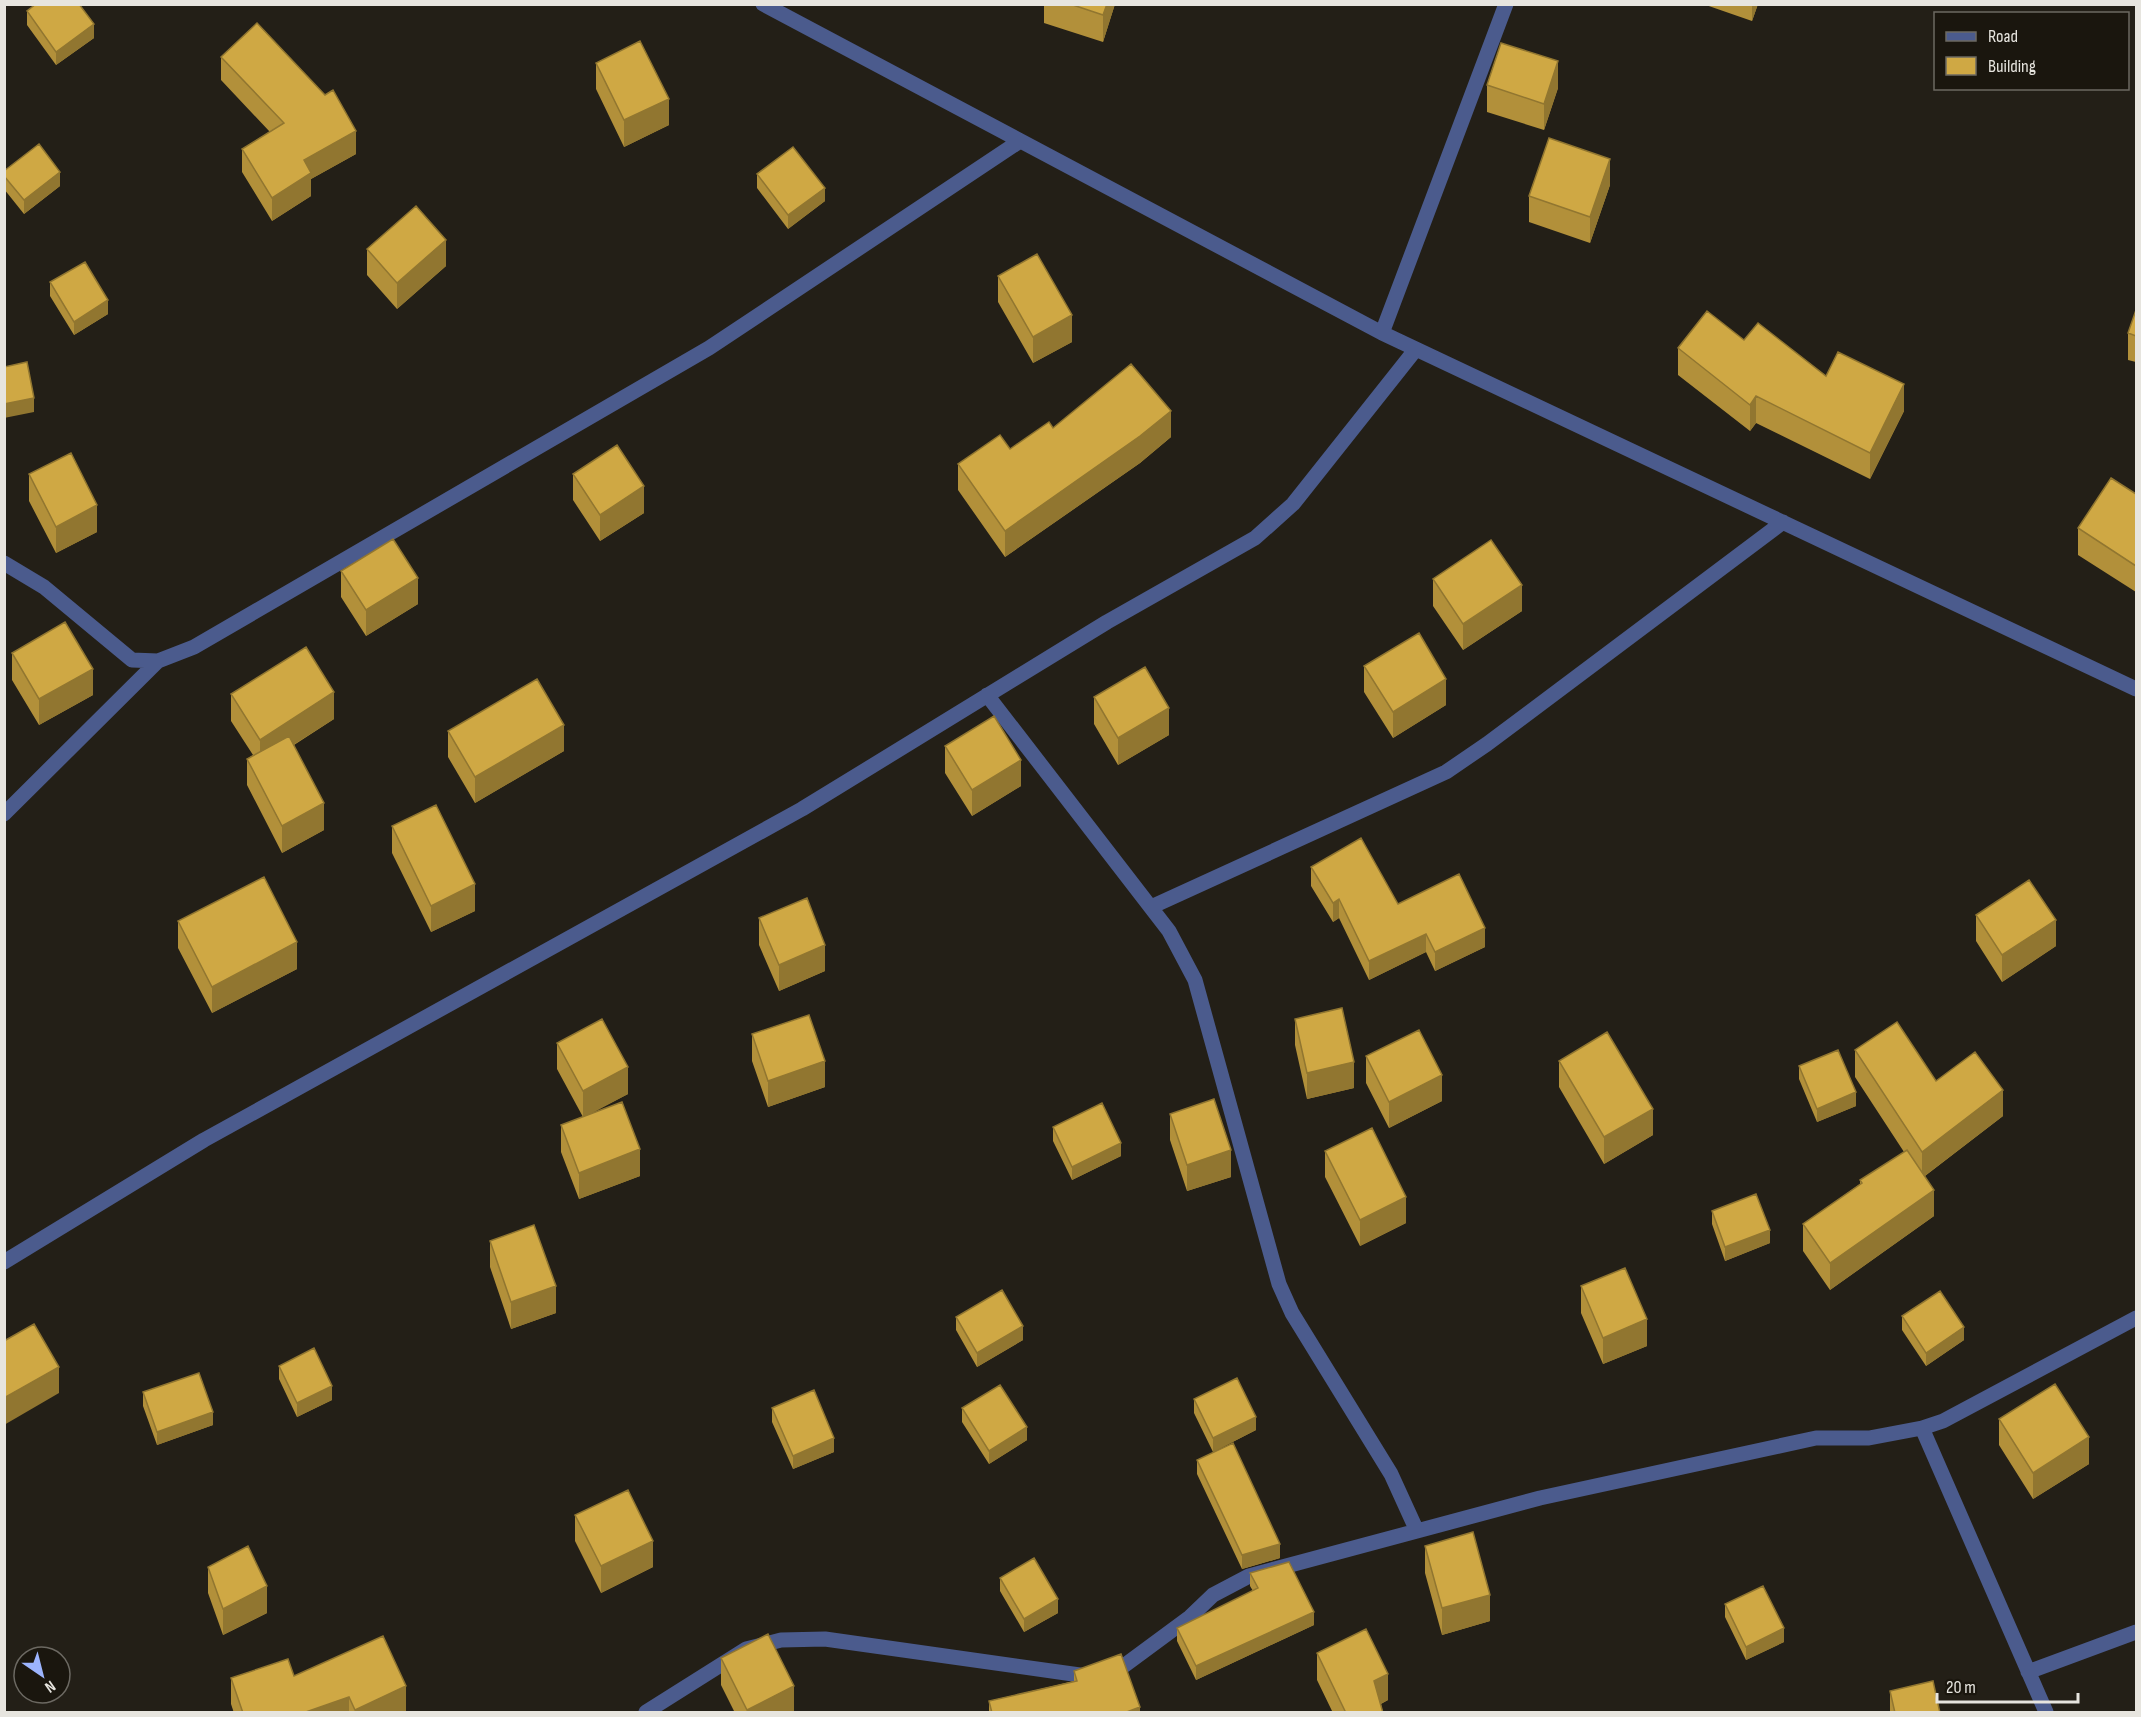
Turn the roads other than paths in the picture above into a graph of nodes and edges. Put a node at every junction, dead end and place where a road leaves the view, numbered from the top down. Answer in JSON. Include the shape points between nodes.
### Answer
{"nodes":[{"id":1,"x":763,"y":4,"type":"edge"},
{"id":2,"x":1506,"y":4,"type":"edge"},
{"id":3,"x":1020,"y":141,"type":"junction"},
{"id":4,"x":1382,"y":333,"type":"junction"},
{"id":5,"x":1416,"y":349,"type":"junction"},
{"id":6,"x":1783,"y":522,"type":"junction"},
{"id":7,"x":4,"y":564,"type":"edge"},
{"id":8,"x":158,"y":661,"type":"junction"},
{"id":9,"x":2136,"y":689,"type":"edge"},
{"id":10,"x":987,"y":695,"type":"junction"},
{"id":11,"x":4,"y":814,"type":"edge"},
{"id":12,"x":1151,"y":908,"type":"junction"},
{"id":13,"x":4,"y":1262,"type":"edge"},
{"id":14,"x":2136,"y":1318,"type":"edge"},
{"id":15,"x":1922,"y":1428,"type":"junction"},
{"id":16,"x":1417,"y":1531,"type":"junction"},
{"id":17,"x":2136,"y":1632,"type":"edge"},
{"id":18,"x":2028,"y":1672,"type":"junction"},
{"id":19,"x":646,"y":1713,"type":"edge"},
{"id":20,"x":2046,"y":1713,"type":"edge"}],
"edges":[{"from":1,"to":3,"type":"street"},
{"from":2,"to":4,"type":"street"},
{"from":3,"to":4,"type":"street"},
{"from":3,"to":8,"type":"street","via":[[710,348],[194,646]]},
{"from":4,"to":5,"type":"street"},
{"from":5,"to":6,"type":"street"},
{"from":5,"to":10,"type":"street","via":[[1293,504],[1255,538]]},
{"from":6,"to":9,"type":"street"},
{"from":6,"to":12,"type":"street","via":[[1446,772]]},
{"from":7,"to":8,"type":"street","via":[[44,586],[132,660]]},
{"from":8,"to":11,"type":"street"},
{"from":10,"to":12,"type":"street"},
{"from":10,"to":13,"type":"street","via":[[802,809],[204,1140]]},
{"from":12,"to":16,"type":"street","via":[[1195,980],[1279,1284],[1292,1313],[1391,1474]]},
{"from":14,"to":15,"type":"street","via":[[1943,1421]]},
{"from":15,"to":16,"type":"street","via":[[1869,1438],[1816,1438],[1540,1498]]},
{"from":15,"to":18,"type":"street"},
{"from":16,"to":19,"type":"street","via":[[1249,1576],[1213,1595],[1135,1659],[1106,1674],[1087,1676],[825,1639],[781,1640],[746,1649]]},
{"from":17,"to":18,"type":"street"},
{"from":18,"to":20,"type":"street"}]}
